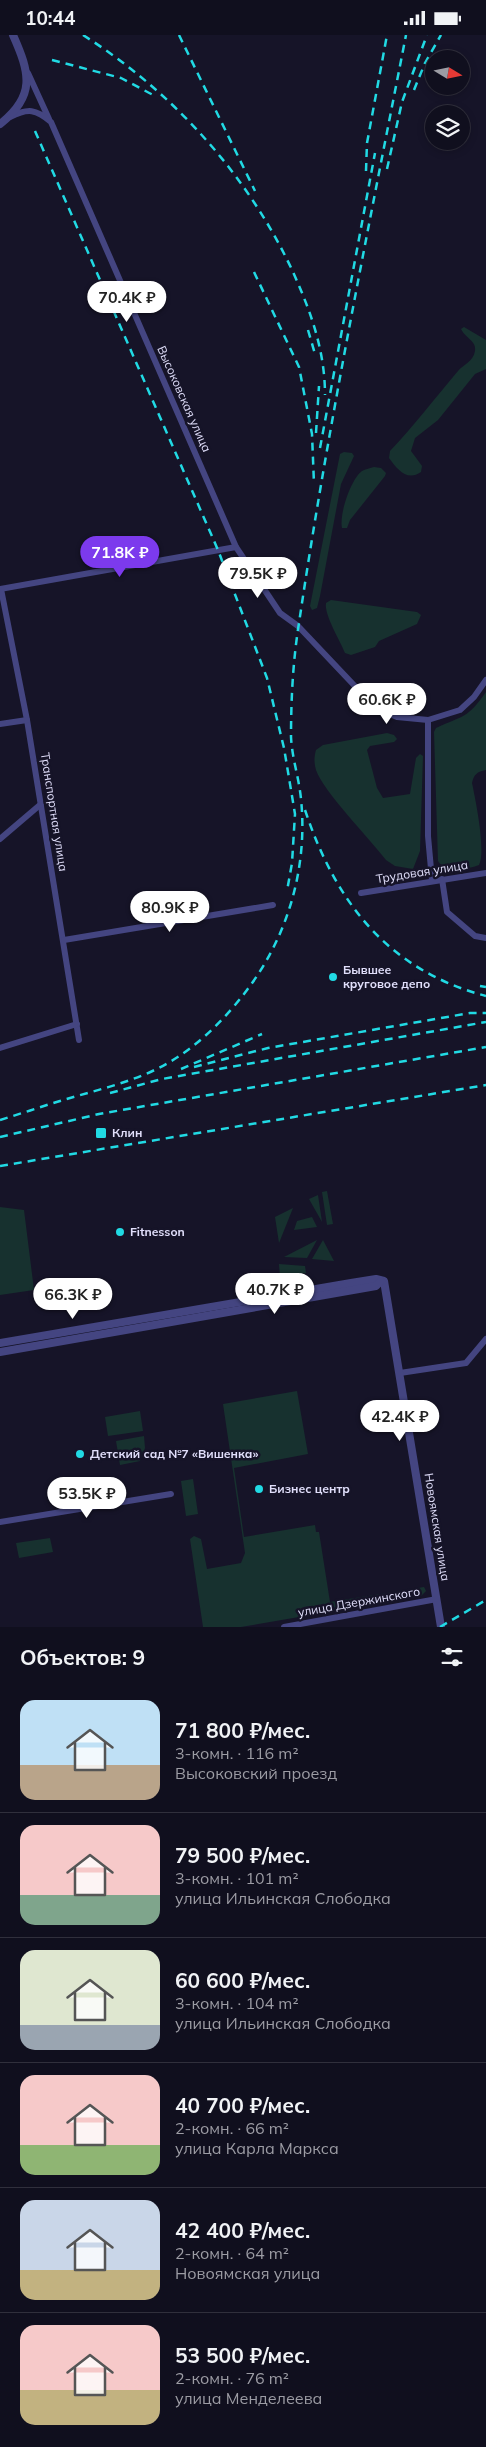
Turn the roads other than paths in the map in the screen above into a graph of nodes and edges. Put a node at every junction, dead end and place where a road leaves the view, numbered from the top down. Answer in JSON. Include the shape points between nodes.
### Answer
{"nodes":[{"id":1,"x":13,"y":35,"type":"edge"},
{"id":2,"x":28,"y":73,"type":"junction"},
{"id":3,"x":3,"y":121,"type":"edge"},
{"id":4,"x":51,"y":122,"type":"junction"},
{"id":5,"x":236,"y":547,"type":"junction"},
{"id":6,"x":1,"y":589,"type":"edge"},
{"id":7,"x":486,"y":680,"type":"edge"},
{"id":8,"x":27,"y":720,"type":"junction"},
{"id":9,"x":428,"y":720,"type":"junction"},
{"id":10,"x":0,"y":724,"type":"edge"},
{"id":11,"x":41,"y":804,"type":"junction"},
{"id":12,"x":0,"y":839,"type":"edge"},
{"id":13,"x":486,"y":873,"type":"edge"},
{"id":14,"x":442,"y":879,"type":"junction"},
{"id":15,"x":432,"y":881,"type":"junction"},
{"id":16,"x":362,"y":893,"type":"dead end"},
{"id":17,"x":273,"y":905,"type":"dead end"},
{"id":18,"x":486,"y":938,"type":"edge"},
{"id":19,"x":64,"y":940,"type":"junction"},
{"id":20,"x":77,"y":1024,"type":"junction"},
{"id":21,"x":79,"y":1040,"type":"dead end"},
{"id":22,"x":0,"y":1048,"type":"edge"},
{"id":23,"x":383,"y":1281,"type":"junction"},
{"id":24,"x":486,"y":1339,"type":"edge"},
{"id":25,"x":0,"y":1343,"type":"edge"},
{"id":26,"x":0,"y":1352,"type":"edge"},
{"id":27,"x":400,"y":1373,"type":"junction"},
{"id":28,"x":171,"y":1494,"type":"dead end"},
{"id":29,"x":0,"y":1522,"type":"edge"},
{"id":30,"x":437,"y":1599,"type":"junction"},
{"id":31,"x":284,"y":1627,"type":"edge"},
{"id":32,"x":441,"y":1627,"type":"edge"}],
"edges":[{"from":1,"to":2,"type":"street"},
{"from":2,"to":3,"type":"street","via":[[24,95],[15,111]]},
{"from":2,"to":4,"type":"street","name":"Высоковская улица"},
{"from":3,"to":4,"type":"street","via":[[32,109]]},
{"from":4,"to":5,"type":"street","name":"Высоковская улица"},
{"from":5,"to":6,"type":"street"},
{"from":5,"to":9,"type":"street","name":"Высоковская улица","via":[[280,613],[304,632],[359,692],[385,712]]},
{"from":6,"to":8,"type":"street","name":"Транспортная улица"},
{"from":7,"to":9,"type":"street","via":[[460,710]]},
{"from":8,"to":10,"type":"street"},
{"from":8,"to":11,"type":"street","name":"Транспортная улица"},
{"from":9,"to":15,"type":"street","via":[[428,836]]},
{"from":11,"to":12,"type":"street"},
{"from":11,"to":19,"type":"street","name":"Транспортная улица"},
{"from":13,"to":14,"type":"street","name":"Трудовая улица"},
{"from":14,"to":15,"type":"street","name":"Трудовая улица"},
{"from":14,"to":18,"type":"street","via":[[447,912],[475,935]]},
{"from":15,"to":16,"type":"street","name":"Трудовая улица"},
{"from":17,"to":19,"type":"street"},
{"from":19,"to":20,"type":"street","name":"Транспортная улица"},
{"from":20,"to":21,"type":"street","name":"Транспортная улица"},
{"from":20,"to":22,"type":"street"},
{"from":23,"to":25,"type":"street","via":[[351,1283]]},
{"from":23,"to":26,"type":"street","via":[[376,1286]]},
{"from":23,"to":27,"type":"street","name":"Новоямская улица"},
{"from":24,"to":27,"type":"street","via":[[466,1363]]},
{"from":27,"to":30,"type":"street","name":"Новоямская улица"},
{"from":28,"to":29,"type":"street"},
{"from":30,"to":31,"type":"street","name":"улица Дзержинского"},
{"from":30,"to":32,"type":"street","name":"Новоямская улица"}]}
